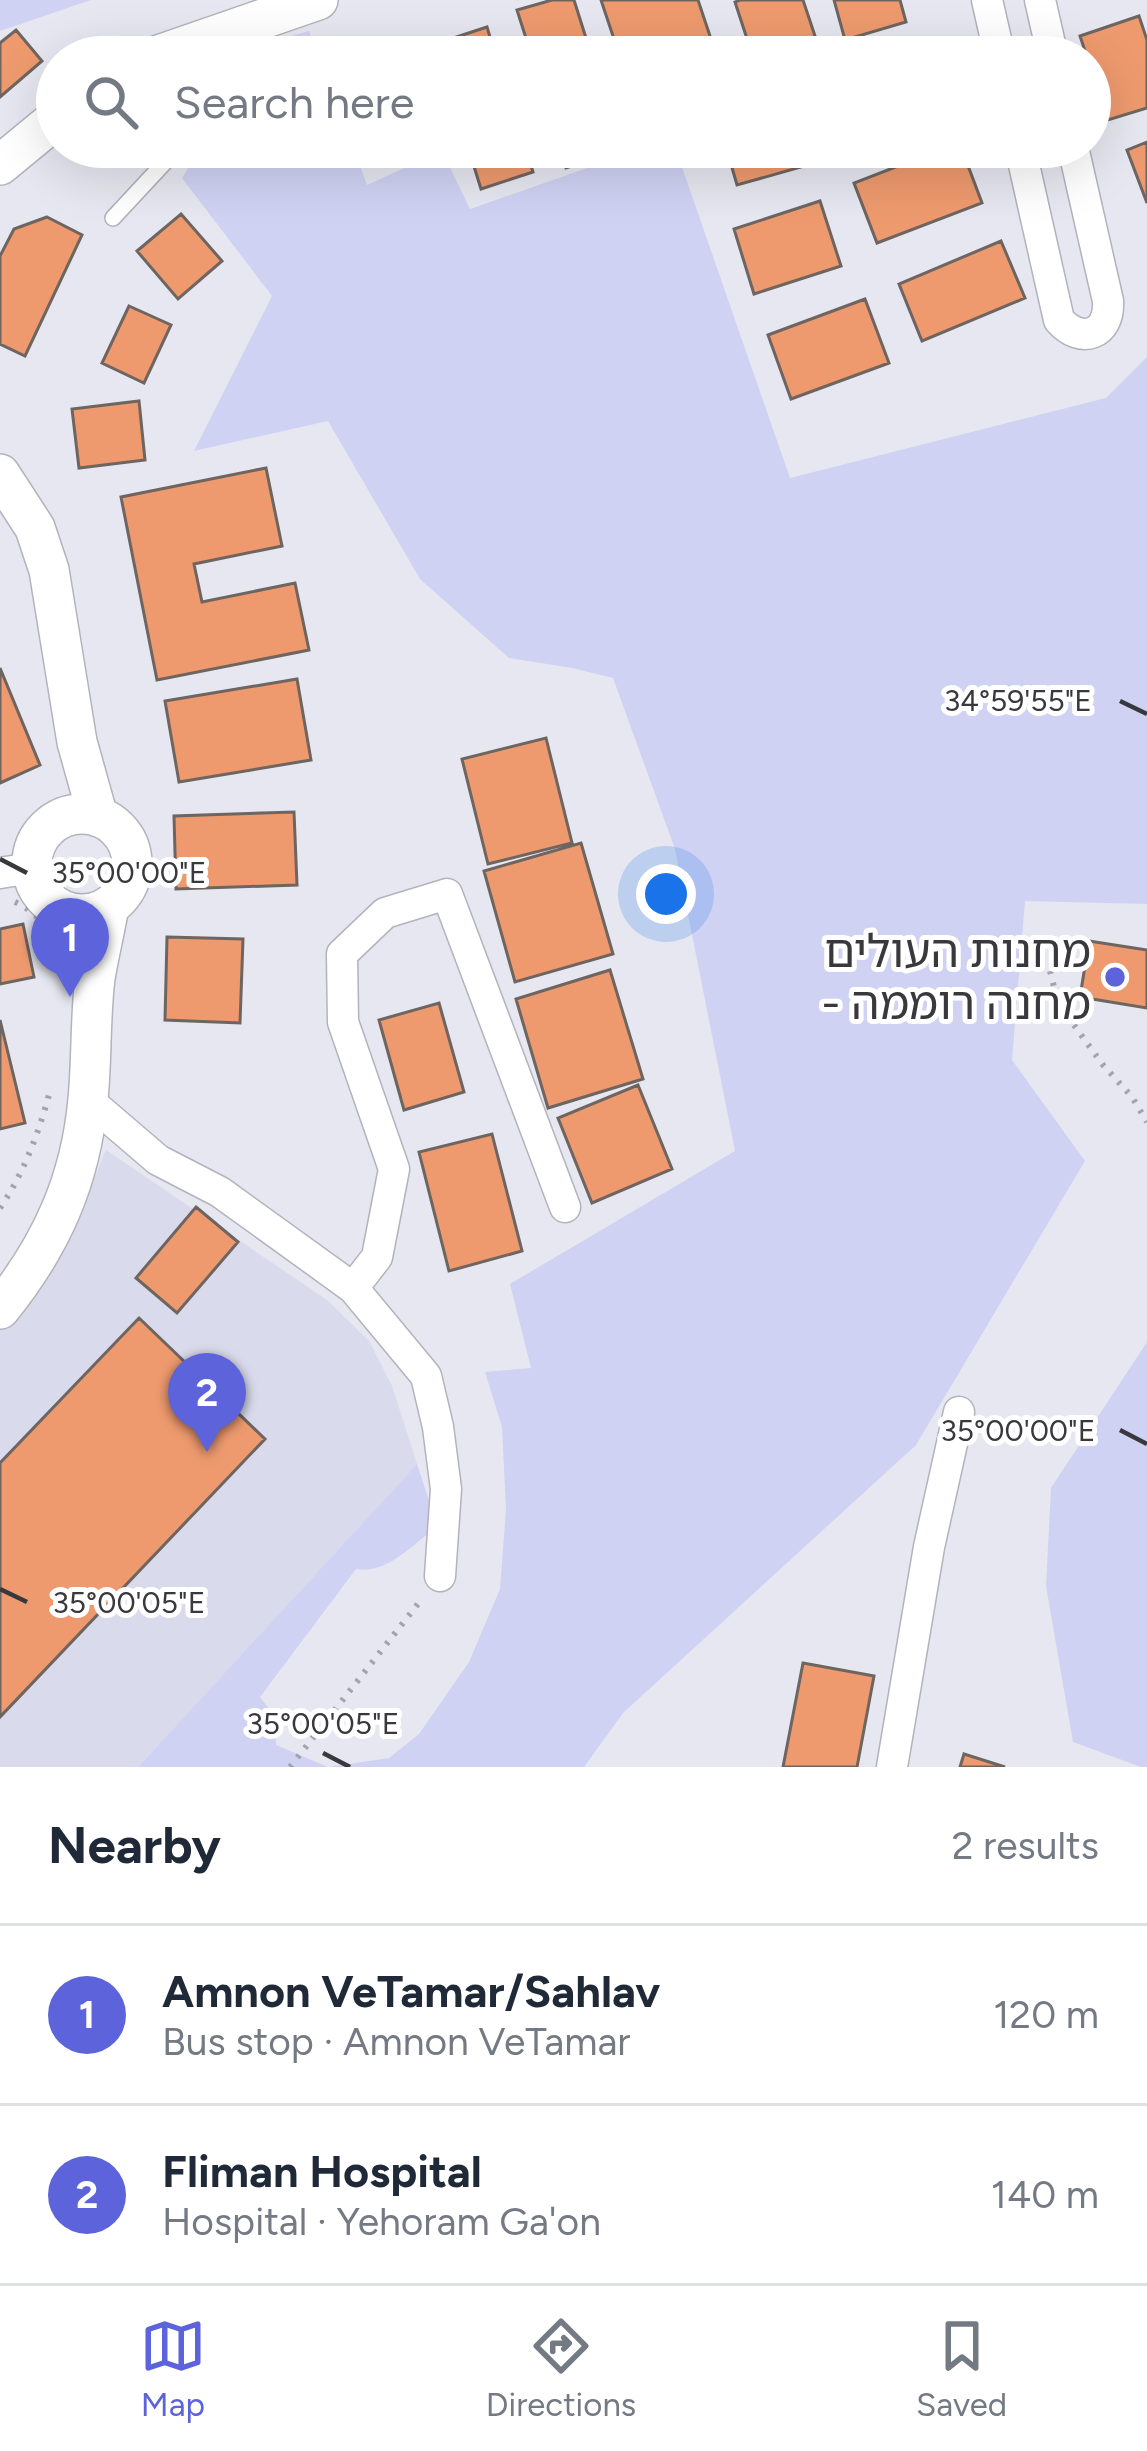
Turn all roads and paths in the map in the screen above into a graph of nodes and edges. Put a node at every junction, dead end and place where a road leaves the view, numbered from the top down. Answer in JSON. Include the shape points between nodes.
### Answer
{"nodes":[{"id":1,"x":318,"y":0,"type":"edge"},
{"id":2,"x":987,"y":0,"type":"edge"},
{"id":3,"x":1040,"y":0,"type":"edge"},
{"id":4,"x":233,"y":36,"type":"edge"},
{"id":5,"x":995,"y":36,"type":"edge"},
{"id":6,"x":1048,"y":36,"type":"edge"},
{"id":7,"x":36,"y":135,"type":"edge"},
{"id":8,"x":0,"y":164,"type":"edge"},
{"id":9,"x":159,"y":168,"type":"edge"},
{"id":10,"x":1025,"y":168,"type":"edge"},
{"id":11,"x":1078,"y":168,"type":"edge"},
{"id":12,"x":113,"y":218,"type":"dead end"},
{"id":13,"x":0,"y":474,"type":"edge"},
{"id":14,"x":77,"y":742,"type":"junction"},
{"id":15,"x":98,"y":817,"type":"junction"},
{"id":16,"x":57,"y":819,"type":"junction"},
{"id":17,"x":15,"y":880,"type":"edge"},
{"id":18,"x":91,"y":910,"type":"junction"},
{"id":19,"x":1087,"y":956,"type":"dead end"},
{"id":20,"x":79,"y":978,"type":"junction"},
{"id":21,"x":53,"y":1077,"type":"dead end"},
{"id":22,"x":88,"y":1100,"type":"junction"},
{"id":23,"x":1147,"y":1122,"type":"edge"},
{"id":24,"x":0,"y":1208,"type":"edge"},
{"id":25,"x":565,"y":1208,"type":"dead end"},
{"id":26,"x":352,"y":1288,"type":"junction"},
{"id":27,"x":0,"y":1309,"type":"edge"},
{"id":28,"x":959,"y":1412,"type":"dead end"},
{"id":29,"x":440,"y":1576,"type":"joint"},
{"id":30,"x":290,"y":1767,"type":"edge"},
{"id":31,"x":892,"y":1767,"type":"edge"}],
"edges":[{"from":1,"to":4,"type":"street"},
{"from":2,"to":5,"type":"street"},
{"from":3,"to":6,"type":"street"},
{"from":7,"to":8,"type":"street"},
{"from":9,"to":12,"type":"lane"},
{"from":10,"to":11,"type":"street","via":[[1059,320],[1087,334],[1109,312]]},
{"from":13,"to":14,"type":"street","via":[[35,528],[49,570]]},
{"from":14,"to":15,"type":"street"},
{"from":14,"to":16,"type":"street"},
{"from":15,"to":16,"type":"street"},
{"from":15,"to":18,"type":"street","via":[[123,836],[132,866],[121,895]]},
{"from":16,"to":17,"type":"street"},
{"from":17,"to":18,"type":"street","via":[[35,883],[53,905]]},
{"from":17,"to":20,"type":"path","via":[[24,906],[46,924]]},
{"from":18,"to":20,"type":"street"},
{"from":19,"to":23,"type":"path","via":[[1055,956],[1058,1003]]},
{"from":20,"to":22,"type":"street"},
{"from":21,"to":24,"type":"path","via":[[26,1160]]},
{"from":22,"to":26,"type":"street","via":[[158,1160],[220,1192]]},
{"from":22,"to":27,"type":"street","via":[[50,1239]]},
{"from":25,"to":26,"type":"street","via":[[447,894],[385,913],[342,953],[343,1022],[394,1169],[377,1257]]},
{"from":26,"to":29,"type":"street","via":[[426,1376],[446,1489]]},
{"from":28,"to":31,"type":"street"},
{"from":29,"to":30,"type":"path"}]}
